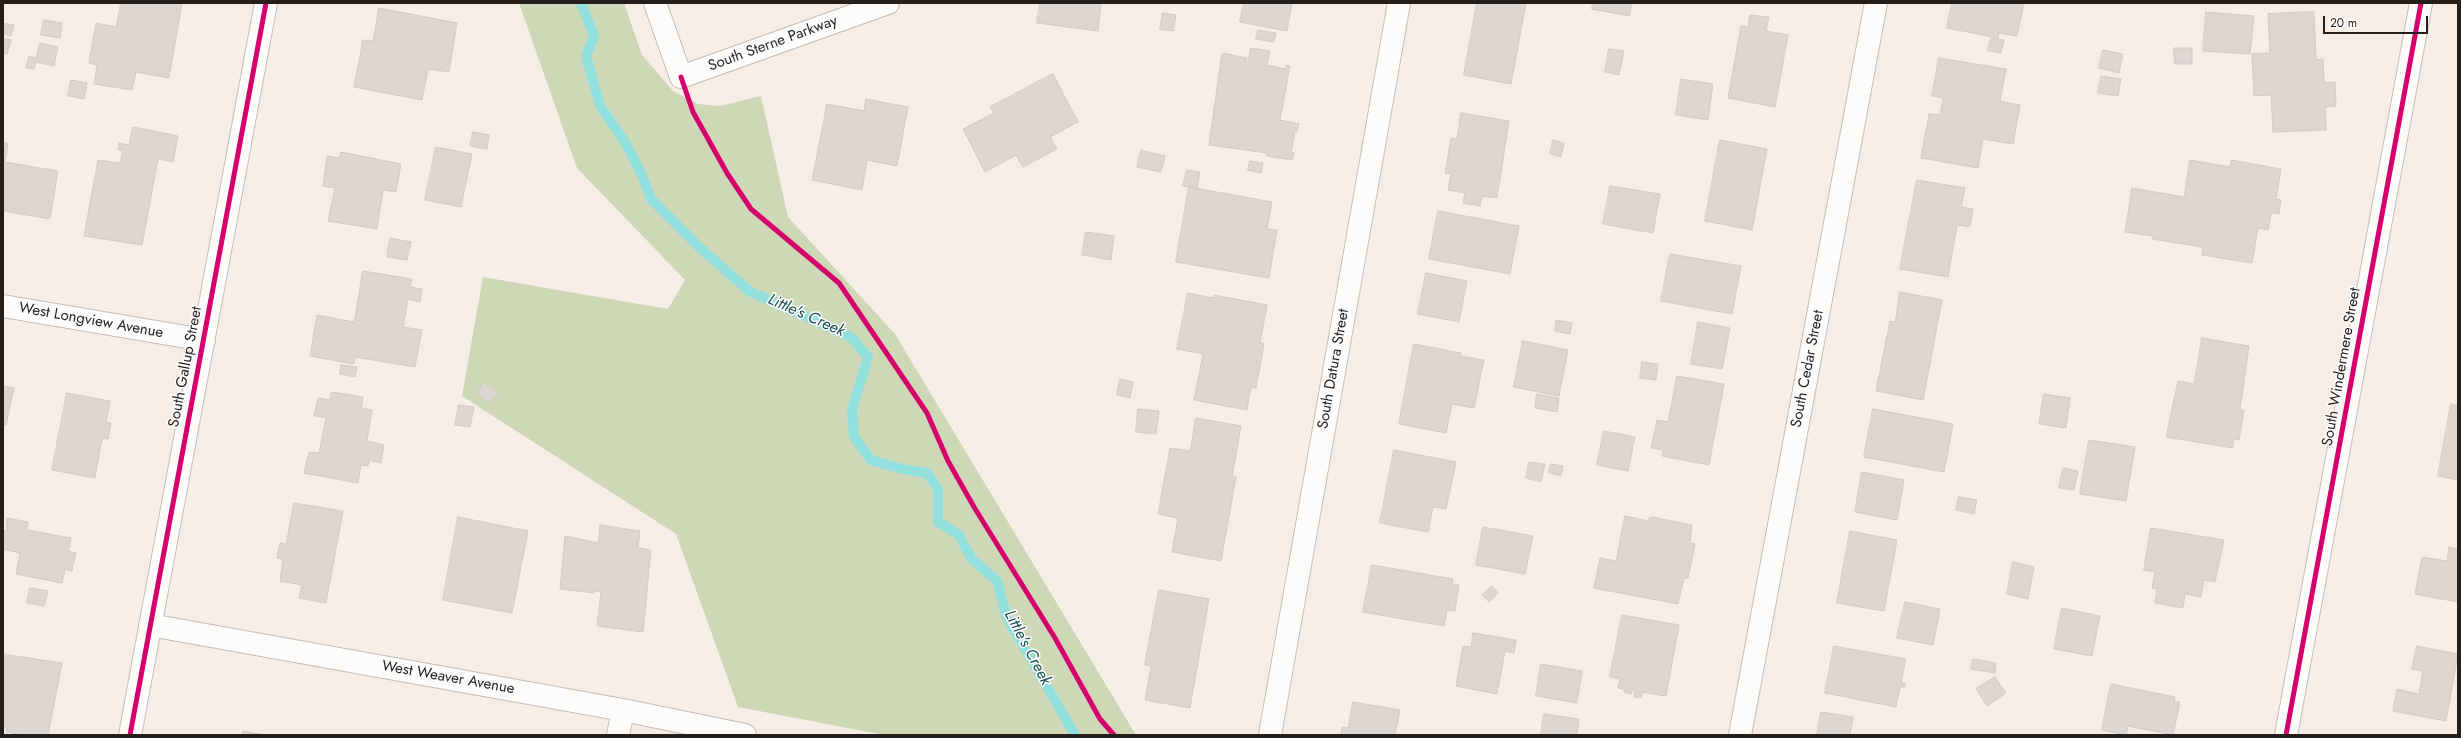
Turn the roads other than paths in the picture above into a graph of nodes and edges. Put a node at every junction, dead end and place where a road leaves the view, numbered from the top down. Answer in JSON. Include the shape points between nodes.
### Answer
{"nodes":[{"id":1,"x":266,"y":3,"type":"edge"},
{"id":2,"x":655,"y":3,"type":"edge"},
{"id":3,"x":888,"y":3,"type":"edge"},
{"id":4,"x":1398,"y":3,"type":"edge"},
{"id":5,"x":1876,"y":3,"type":"edge"},
{"id":6,"x":2421,"y":3,"type":"edge"},
{"id":7,"x":3,"y":306,"type":"edge"},
{"id":8,"x":204,"y":340,"type":"junction"},
{"id":9,"x":150,"y":625,"type":"junction"},
{"id":10,"x":623,"y":710,"type":"junction"},
{"id":11,"x":130,"y":735,"type":"edge"},
{"id":12,"x":618,"y":735,"type":"edge"},
{"id":13,"x":745,"y":735,"type":"edge"},
{"id":14,"x":1270,"y":735,"type":"edge"},
{"id":15,"x":1740,"y":735,"type":"edge"},
{"id":16,"x":2286,"y":735,"type":"edge"}],
"edges":[{"from":1,"to":8,"type":"street","name":"South Gallup Street"},
{"from":2,"to":3,"type":"street","name":"South Sterne Parkway","via":[[682,78]]},
{"from":4,"to":14,"type":"street","name":"South Datura Street"},
{"from":5,"to":15,"type":"street","name":"South Cedar Street"},
{"from":6,"to":16,"type":"street","name":"South Windermere Street"},
{"from":7,"to":8,"type":"street","name":"West Longview Avenue"},
{"from":8,"to":9,"type":"street","name":"South Gallup Street"},
{"from":9,"to":10,"type":"street","name":"West Weaver Avenue"},
{"from":9,"to":11,"type":"street","name":"South Gallup Street"},
{"from":10,"to":12,"type":"street"},
{"from":10,"to":13,"type":"street","name":"West Weaver Avenue"}]}
